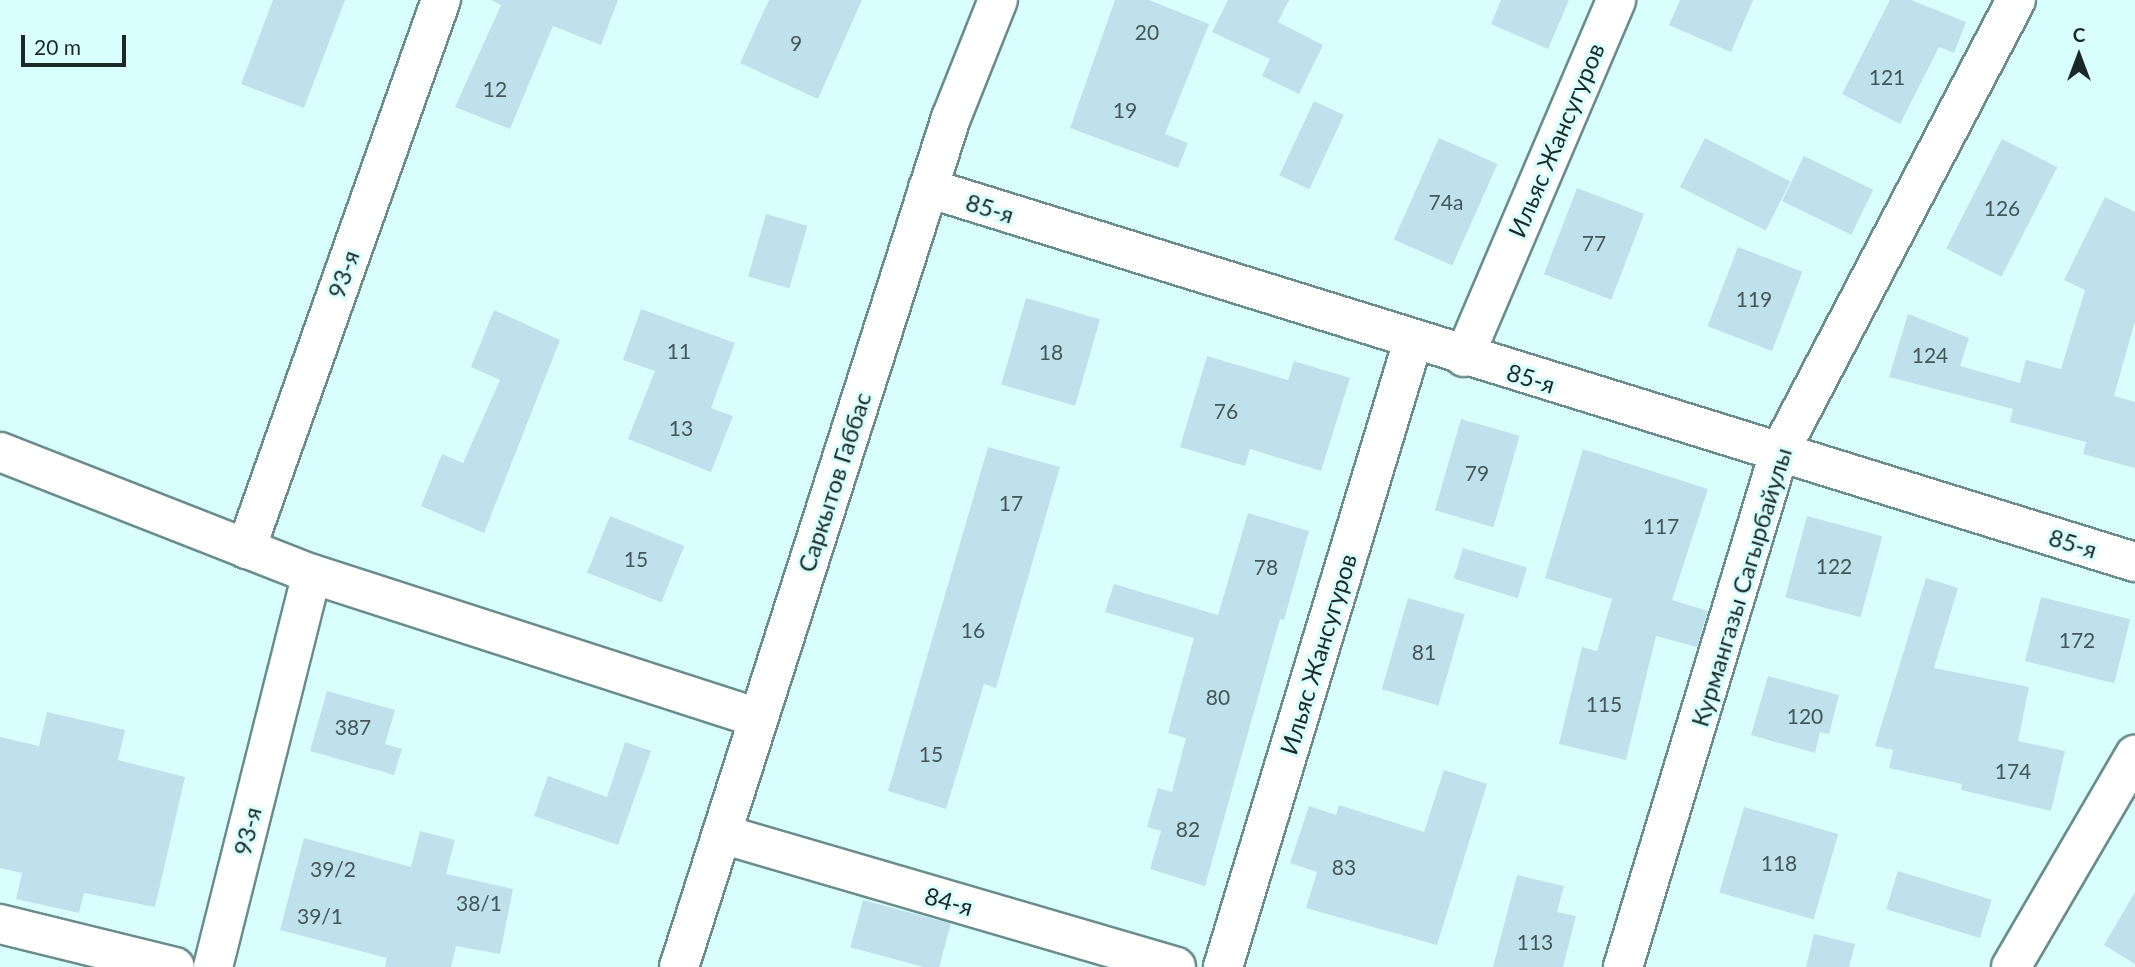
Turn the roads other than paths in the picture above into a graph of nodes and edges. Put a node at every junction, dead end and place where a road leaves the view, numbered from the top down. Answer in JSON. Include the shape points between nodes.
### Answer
{"nodes":[{"id":1,"x":441,"y":0,"type":"edge"},
{"id":2,"x":998,"y":0,"type":"edge"},
{"id":3,"x":1616,"y":0,"type":"edge"},
{"id":4,"x":2016,"y":0,"type":"edge"},
{"id":5,"x":928,"y":188,"type":"junction"},
{"id":6,"x":1413,"y":341,"type":"junction"},
{"id":7,"x":1464,"y":357,"type":"junction"},
{"id":8,"x":0,"y":452,"type":"edge"},
{"id":9,"x":1779,"y":453,"type":"junction"},
{"id":10,"x":246,"y":548,"type":"junction"},
{"id":11,"x":2135,"y":562,"type":"edge"},
{"id":12,"x":312,"y":574,"type":"junction"},
{"id":13,"x":757,"y":718,"type":"junction"},
{"id":14,"x":2135,"y":755,"type":"edge"},
{"id":15,"x":722,"y":834,"type":"junction"},
{"id":16,"x":0,"y":924,"type":"edge"},
{"id":17,"x":174,"y":967,"type":"edge"},
{"id":18,"x":212,"y":967,"type":"edge"},
{"id":19,"x":679,"y":967,"type":"edge"},
{"id":20,"x":1177,"y":967,"type":"edge"},
{"id":21,"x":1223,"y":967,"type":"edge"},
{"id":22,"x":1623,"y":967,"type":"edge"},
{"id":23,"x":2011,"y":967,"type":"edge"}],
"edges":[{"from":1,"to":10,"type":"street","name":"93-я"},
{"from":2,"to":5,"type":"street","name":"Саркытов Габбас"},
{"from":3,"to":7,"type":"street","name":"Ильяс Жансугуров"},
{"from":4,"to":9,"type":"street","name":"Курмангазы Сагырбайулы"},
{"from":5,"to":6,"type":"street","name":"85-я"},
{"from":5,"to":13,"type":"street","name":"Саркытов Габбас"},
{"from":6,"to":7,"type":"street","name":"85-я"},
{"from":6,"to":21,"type":"street","name":"Ильяс Жансугуров"},
{"from":7,"to":9,"type":"street","name":"85-я"},
{"from":8,"to":10,"type":"street"},
{"from":9,"to":11,"type":"street","name":"85-я"},
{"from":9,"to":22,"type":"street","name":"Курмангазы Сагырбайулы"},
{"from":10,"to":12,"type":"street"},
{"from":12,"to":13,"type":"street"},
{"from":12,"to":18,"type":"street","name":"93-я"},
{"from":13,"to":15,"type":"street","name":"Саркытов Габбас"},
{"from":14,"to":23,"type":"street"},
{"from":15,"to":19,"type":"street","name":"Саркытов Габбас"},
{"from":15,"to":20,"type":"street","name":"84-я"},
{"from":16,"to":17,"type":"street"}]}
